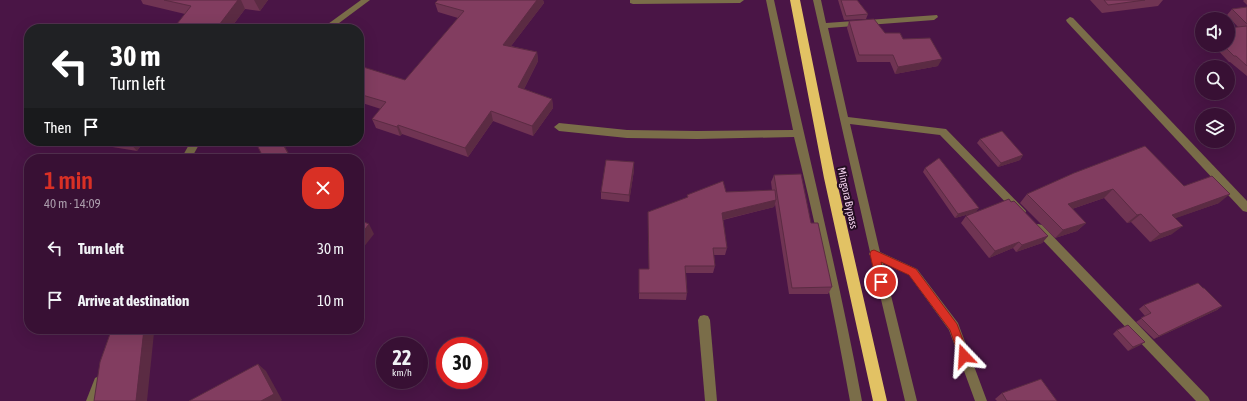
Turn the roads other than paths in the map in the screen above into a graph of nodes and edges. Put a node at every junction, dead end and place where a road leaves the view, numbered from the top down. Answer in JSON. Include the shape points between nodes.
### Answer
{"nodes":[{"id":1,"x":366,"y":0,"type":"edge"},
{"id":2,"x":740,"y":0,"type":"edge"},
{"id":3,"x":770,"y":0,"type":"edge"},
{"id":4,"x":795,"y":0,"type":"edge"},
{"id":5,"x":817,"y":0,"type":"edge"},
{"id":6,"x":633,"y":1,"type":"dead end"},
{"id":7,"x":934,"y":18,"type":"dead end"},
{"id":8,"x":1070,"y":20,"type":"dead end"},
{"id":9,"x":332,"y":24,"type":"edge"},
{"id":10,"x":824,"y":26,"type":"junction"},
{"id":11,"x":844,"y":120,"type":"junction"},
{"id":12,"x":559,"y":127,"type":"dead end"},
{"id":13,"x":798,"y":134,"type":"junction"},
{"id":14,"x":1247,"y":208,"type":"edge"},
{"id":15,"x":874,"y":254,"type":"junction"},
{"id":16,"x":704,"y":320,"type":"dead end"},
{"id":17,"x":103,"y":372,"type":"edge"},
{"id":18,"x":92,"y":401,"type":"edge"},
{"id":19,"x":711,"y":401,"type":"edge"},
{"id":20,"x":856,"y":401,"type":"edge"},
{"id":21,"x":880,"y":401,"type":"edge"},
{"id":22,"x":911,"y":401,"type":"edge"},
{"id":23,"x":981,"y":401,"type":"edge"},
{"id":24,"x":1204,"y":401,"type":"edge"}],
"edges":[{"from":1,"to":9,"type":"street"},
{"from":2,"to":6,"type":"street"},
{"from":3,"to":13,"type":"street"},
{"from":4,"to":21,"type":"highway","name":"Mingora Bypass","via":[[830,178]]},
{"from":5,"to":10,"type":"street"},
{"from":7,"to":10,"type":"street"},
{"from":8,"to":14,"type":"street"},
{"from":10,"to":11,"type":"street"},
{"from":11,"to":15,"type":"street"},
{"from":11,"to":24,"type":"street","via":[[943,132]]},
{"from":12,"to":13,"type":"street","via":[[627,134]]},
{"from":13,"to":20,"type":"street","via":[[817,207]]},
{"from":15,"to":22,"type":"street"},
{"from":15,"to":23,"type":"street","via":[[913,272],[954,327]]},
{"from":16,"to":19,"type":"street"},
{"from":17,"to":18,"type":"street"}]}
